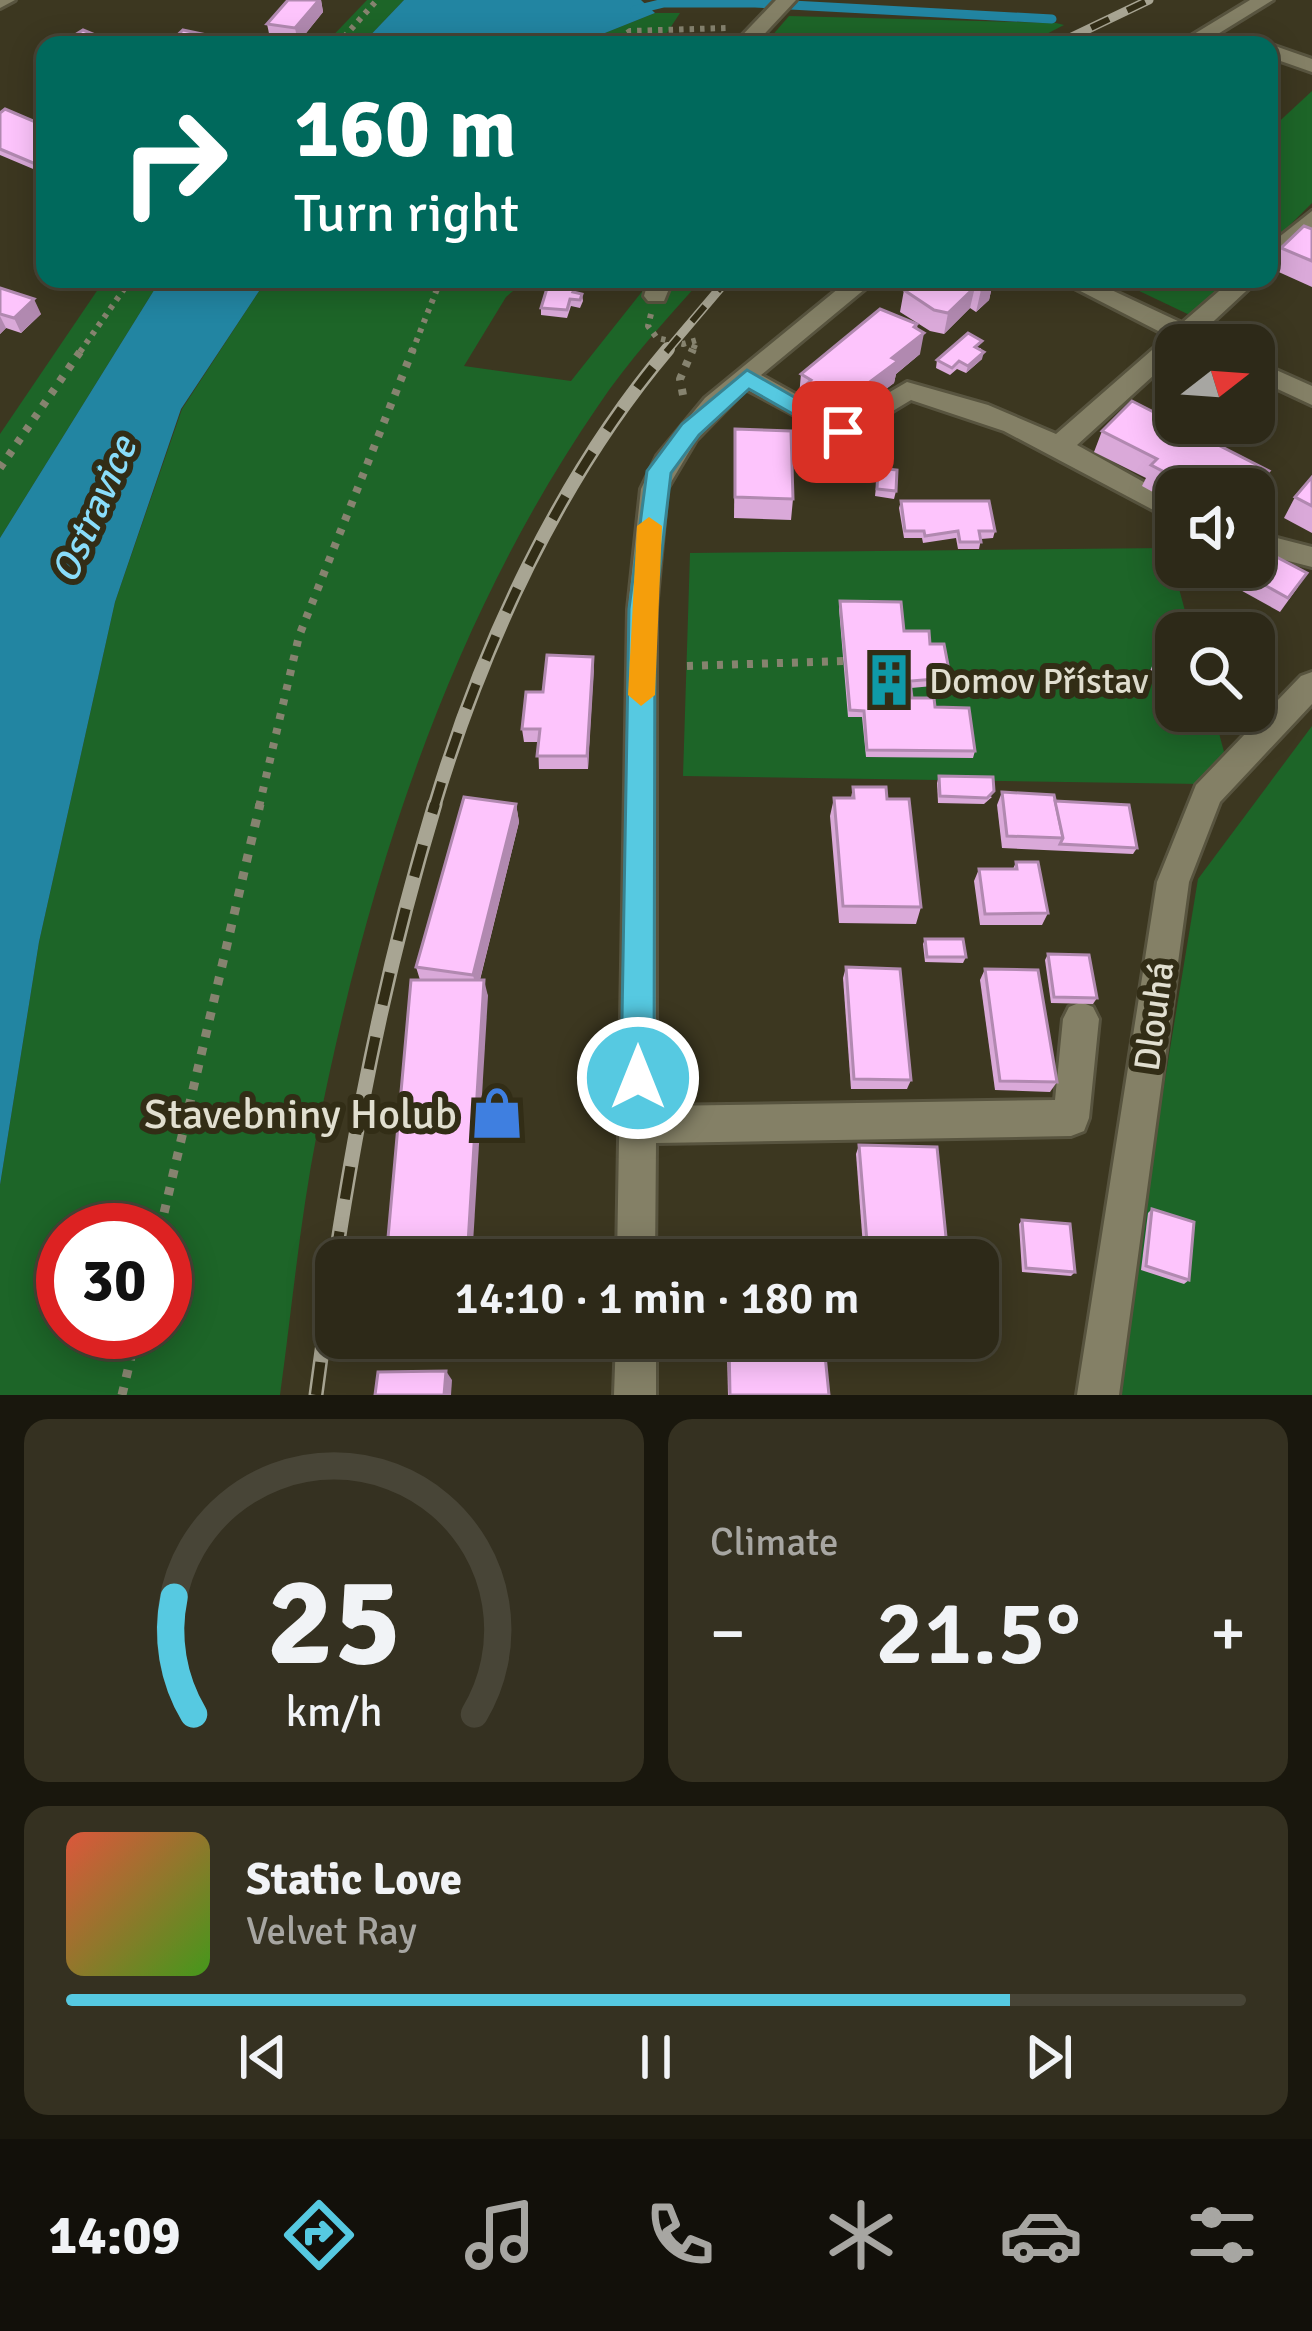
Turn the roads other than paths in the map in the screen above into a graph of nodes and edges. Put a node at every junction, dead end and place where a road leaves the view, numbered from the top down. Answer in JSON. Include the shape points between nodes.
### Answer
{"nodes":[{"id":1,"x":1264,"y":0,"type":"edge"},
{"id":2,"x":1213,"y":29,"type":"junction"},
{"id":3,"x":1201,"y":36,"type":"edge"},
{"id":4,"x":1230,"y":36,"type":"edge"},
{"id":5,"x":1278,"y":53,"type":"edge"},
{"id":6,"x":1312,"y":66,"type":"edge"},
{"id":7,"x":1306,"y":231,"type":"edge"},
{"id":8,"x":1278,"y":251,"type":"edge"},
{"id":9,"x":854,"y":288,"type":"edge"},
{"id":10,"x":1089,"y":288,"type":"edge"},
{"id":11,"x":1239,"y":288,"type":"edge"},
{"id":12,"x":1163,"y":324,"type":"edge"},
{"id":13,"x":1209,"y":324,"type":"edge"},
{"id":14,"x":1155,"y":372,"type":"edge"},
{"id":15,"x":747,"y":378,"type":"junction"},
{"id":16,"x":1275,"y":378,"type":"edge"},
{"id":17,"x":1312,"y":396,"type":"edge"},
{"id":18,"x":1060,"y":445,"type":"junction"},
{"id":19,"x":1155,"y":500,"type":"edge"},
{"id":20,"x":1275,"y":547,"type":"edge"},
{"id":21,"x":1312,"y":557,"type":"edge"},
{"id":22,"x":1312,"y":684,"type":"edge"},
{"id":23,"x":1081,"y":1019,"type":"dead end"},
{"id":24,"x":637,"y":1125,"type":"junction"},
{"id":25,"x":636,"y":1239,"type":"edge"},
{"id":26,"x":636,"y":1359,"type":"edge"},
{"id":27,"x":635,"y":1395,"type":"edge"},
{"id":28,"x":1098,"y":1395,"type":"edge"}],
"edges":[{"from":1,"to":2,"type":"street"},
{"from":2,"to":3,"type":"street"},
{"from":2,"to":4,"type":"street"},
{"from":5,"to":6,"type":"street"},
{"from":7,"to":8,"type":"street"},
{"from":9,"to":15,"type":"street"},
{"from":10,"to":12,"type":"street"},
{"from":11,"to":13,"type":"street"},
{"from":14,"to":18,"type":"street"},
{"from":15,"to":18,"type":"street","via":[[843,432],[907,391],[964,403]]},
{"from":15,"to":24,"type":"street","via":[[659,471],[645,567]]},
{"from":16,"to":17,"type":"street"},
{"from":18,"to":19,"type":"street"},
{"from":20,"to":21,"type":"street"},
{"from":22,"to":28,"type":"street","name":"Dlouhá","via":[[1207,794],[1173,882]]},
{"from":23,"to":24,"type":"street","via":[[1071,1118]]},
{"from":24,"to":25,"type":"street"},
{"from":26,"to":27,"type":"street"}]}
